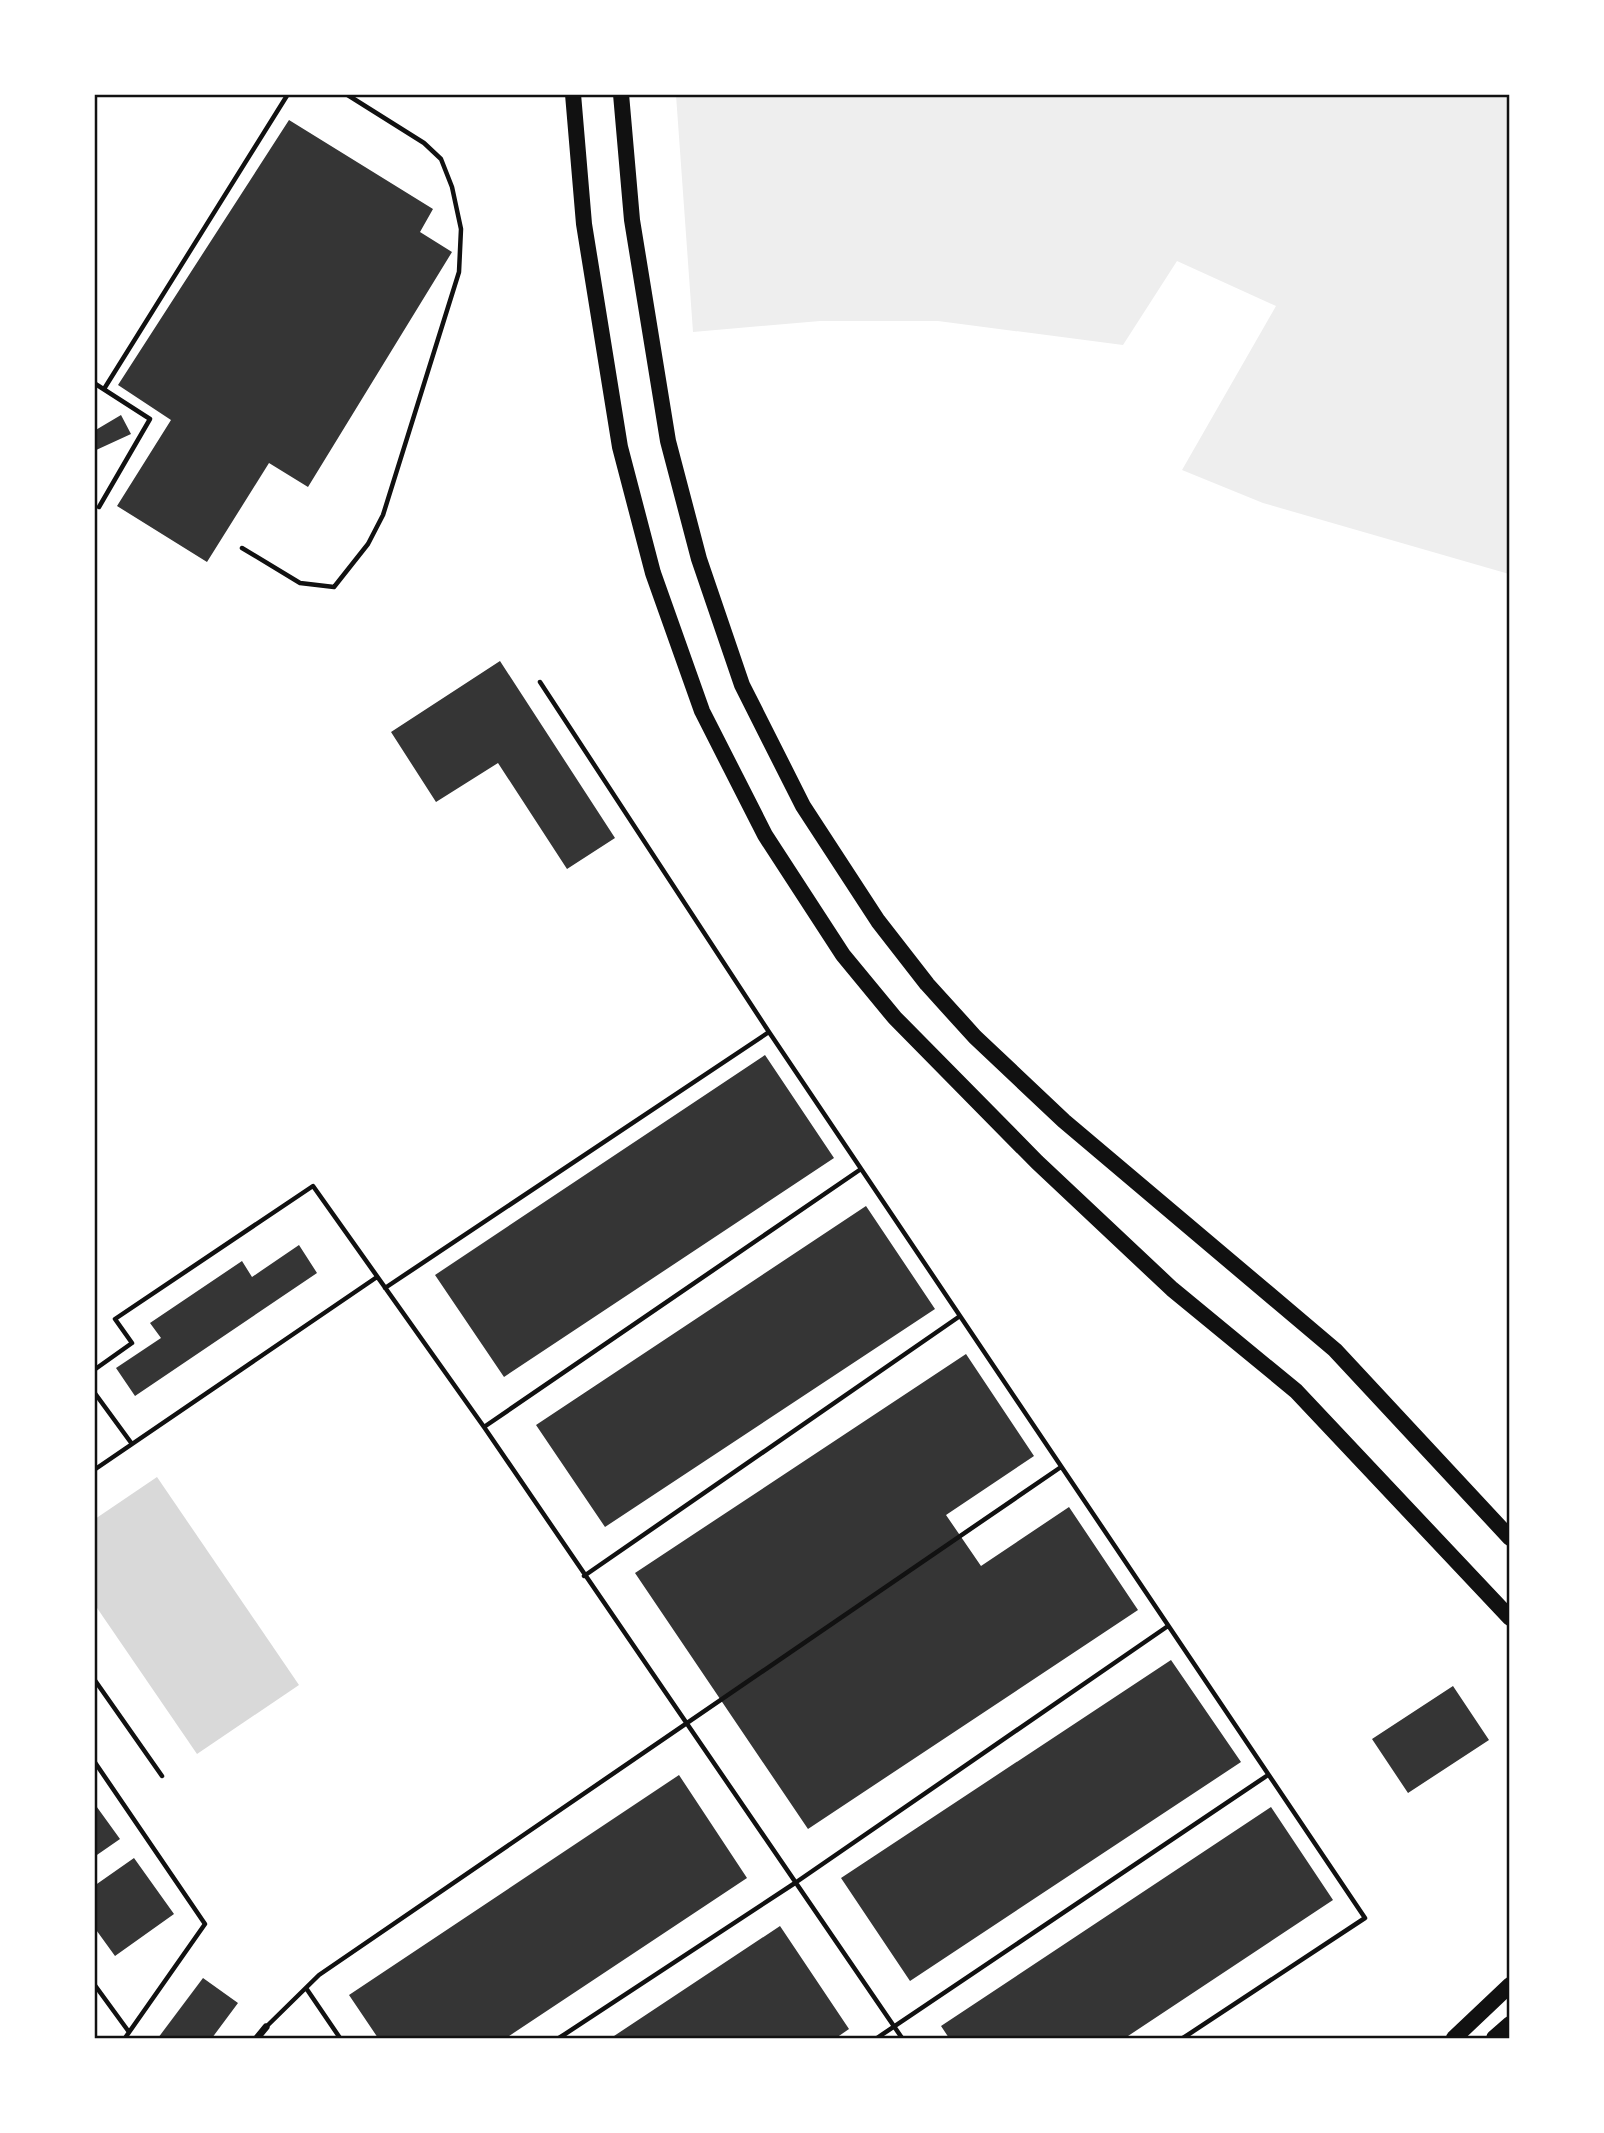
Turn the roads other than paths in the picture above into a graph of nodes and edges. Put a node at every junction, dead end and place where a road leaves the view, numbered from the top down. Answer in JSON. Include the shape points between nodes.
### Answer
{"nodes":[{"id":1,"x":288,"y":94,"type":"edge"},
{"id":2,"x":346,"y":94,"type":"edge"},
{"id":3,"x":573,"y":94,"type":"edge"},
{"id":4,"x":621,"y":94,"type":"edge"},
{"id":5,"x":94,"y":383,"type":"edge"},
{"id":6,"x":104,"y":389,"type":"junction"},
{"id":7,"x":99,"y":507,"type":"dead end"},
{"id":8,"x":242,"y":548,"type":"dead end"},
{"id":9,"x":540,"y":682,"type":"dead end"},
{"id":10,"x":769,"y":1032,"type":"junction"},
{"id":11,"x":861,"y":1170,"type":"junction"},
{"id":12,"x":377,"y":1277,"type":"junction"},
{"id":13,"x":385,"y":1288,"type":"junction"},
{"id":14,"x":960,"y":1316,"type":"junction"},
{"id":15,"x":94,"y":1370,"type":"edge"},
{"id":16,"x":94,"y":1392,"type":"edge"},
{"id":17,"x":484,"y":1427,"type":"junction"},
{"id":18,"x":132,"y":1444,"type":"junction"},
{"id":19,"x":1061,"y":1467,"type":"junction"},
{"id":20,"x":94,"y":1470,"type":"edge"},
{"id":21,"x":1510,"y":1538,"type":"edge"},
{"id":22,"x":584,"y":1576,"type":"junction"},
{"id":23,"x":1510,"y":1618,"type":"edge"},
{"id":24,"x":1168,"y":1626,"type":"junction"},
{"id":25,"x":94,"y":1679,"type":"edge"},
{"id":26,"x":686,"y":1724,"type":"junction"},
{"id":27,"x":94,"y":1761,"type":"edge"},
{"id":28,"x":1268,"y":1775,"type":"junction"},
{"id":29,"x":162,"y":1776,"type":"dead end"},
{"id":30,"x":795,"y":1883,"type":"junction"},
{"id":31,"x":94,"y":1984,"type":"edge"},
{"id":32,"x":1510,"y":1985,"type":"edge"},
{"id":33,"x":306,"y":1988,"type":"junction"},
{"id":34,"x":1510,"y":2024,"type":"edge"},
{"id":35,"x":894,"y":2026,"type":"junction"},
{"id":36,"x":266,"y":2027,"type":"joint"},
{"id":37,"x":130,"y":2032,"type":"junction"},
{"id":38,"x":125,"y":2039,"type":"edge"},
{"id":39,"x":257,"y":2039,"type":"edge"},
{"id":40,"x":340,"y":2039,"type":"edge"},
{"id":41,"x":559,"y":2039,"type":"edge"},
{"id":42,"x":877,"y":2039,"type":"edge"},
{"id":43,"x":902,"y":2039,"type":"edge"},
{"id":44,"x":1183,"y":2039,"type":"edge"},
{"id":45,"x":1454,"y":2039,"type":"edge"},
{"id":46,"x":1494,"y":2039,"type":"edge"}],
"edges":[{"from":1,"to":6,"type":"lane"},
{"from":2,"to":8,"type":"lane","via":[[441,159],[461,229],[460,272],[383,515],[368,544],[334,587],[300,583]]},
{"from":3,"to":23,"type":"main road","via":[[584,224],[602,341],[627,472],[653,573],[702,711],[765,835],[843,955],[895,1018],[1037,1162],[1172,1289],[1296,1391]]},
{"from":4,"to":21,"type":"main road","via":[[649,337],[678,481],[742,685],[803,806],[878,921],[975,1037],[1064,1121],[1335,1350]]},
{"from":5,"to":6,"type":"lane"},
{"from":6,"to":7,"type":"lane","via":[[150,419]]},
{"from":9,"to":10,"type":"lane"},
{"from":10,"to":11,"type":"lane"},
{"from":10,"to":13,"type":"lane"},
{"from":11,"to":14,"type":"lane"},
{"from":11,"to":17,"type":"lane"},
{"from":12,"to":13,"type":"lane"},
{"from":12,"to":15,"type":"lane","via":[[313,1186],[115,1319],[132,1343]]},
{"from":12,"to":18,"type":"lane"},
{"from":13,"to":17,"type":"lane"},
{"from":14,"to":19,"type":"lane"},
{"from":14,"to":22,"type":"lane"},
{"from":16,"to":18,"type":"lane"},
{"from":17,"to":22,"type":"lane"},
{"from":18,"to":20,"type":"lane"},
{"from":19,"to":24,"type":"lane"},
{"from":19,"to":26,"type":"lane"},
{"from":22,"to":26,"type":"lane"},
{"from":24,"to":28,"type":"lane"},
{"from":24,"to":30,"type":"lane"},
{"from":25,"to":29,"type":"lane"},
{"from":26,"to":30,"type":"lane"},
{"from":26,"to":33,"type":"lane"},
{"from":27,"to":37,"type":"lane","via":[[205,1924]]},
{"from":28,"to":35,"type":"lane"},
{"from":28,"to":44,"type":"lane","via":[[1365,1918]]},
{"from":30,"to":35,"type":"lane"},
{"from":30,"to":41,"type":"lane"},
{"from":31,"to":37,"type":"lane"},
{"from":32,"to":45,"type":"main road"},
{"from":33,"to":36,"type":"lane"},
{"from":33,"to":40,"type":"lane"},
{"from":34,"to":46,"type":"main road"},
{"from":35,"to":42,"type":"lane"},
{"from":35,"to":43,"type":"lane"},
{"from":36,"to":39,"type":"street"},
{"from":37,"to":38,"type":"lane"}]}
